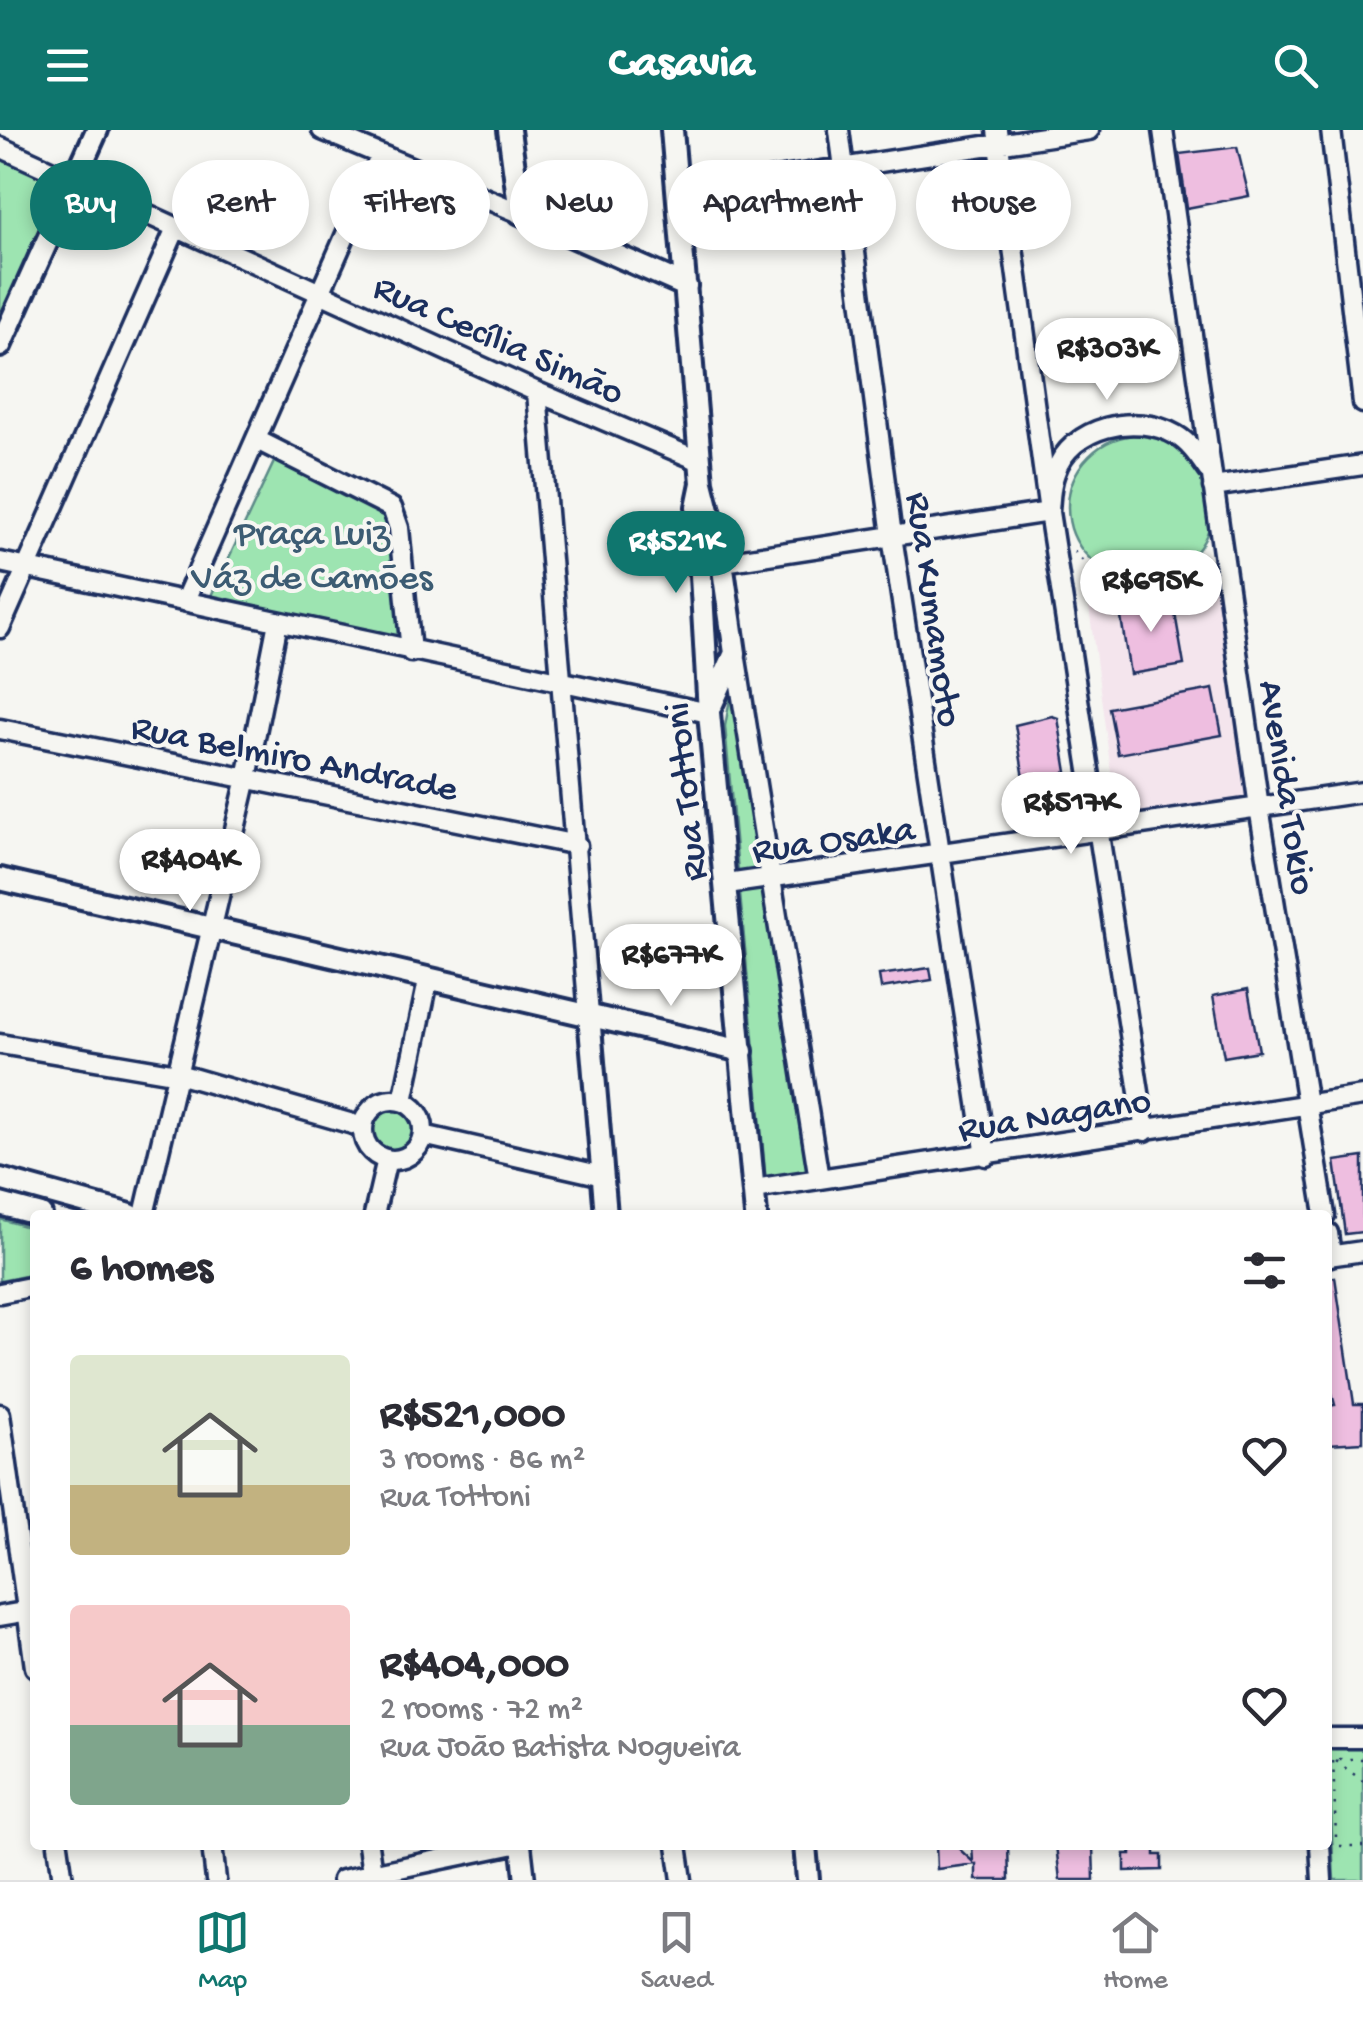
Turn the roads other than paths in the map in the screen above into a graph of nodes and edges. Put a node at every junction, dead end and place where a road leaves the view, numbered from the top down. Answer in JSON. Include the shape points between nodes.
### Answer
{"nodes":[{"id":1,"x":97,"y":130,"type":"edge"},
{"id":2,"x":322,"y":130,"type":"edge"},
{"id":3,"x":509,"y":130,"type":"edge"},
{"id":4,"x":672,"y":130,"type":"edge"},
{"id":5,"x":839,"y":130,"type":"edge"},
{"id":6,"x":1090,"y":130,"type":"edge"},
{"id":7,"x":1163,"y":130,"type":"edge"},
{"id":8,"x":1331,"y":130,"type":"edge"},
{"id":9,"x":998,"y":137,"type":"edge"},
{"id":10,"x":0,"y":147,"type":"edge"},
{"id":11,"x":380,"y":158,"type":"junction"},
{"id":12,"x":84,"y":160,"type":"edge"},
{"id":13,"x":513,"y":160,"type":"edge"},
{"id":14,"x":675,"y":160,"type":"edge"},
{"id":15,"x":844,"y":160,"type":"edge"},
{"id":16,"x":881,"y":160,"type":"edge"},
{"id":17,"x":30,"y":161,"type":"edge"},
{"id":18,"x":510,"y":209,"type":"edge"},
{"id":19,"x":172,"y":237,"type":"edge"},
{"id":20,"x":43,"y":250,"type":"edge"},
{"id":21,"x":226,"y":250,"type":"edge"},
{"id":22,"x":604,"y":250,"type":"edge"},
{"id":23,"x":683,"y":250,"type":"edge"},
{"id":24,"x":856,"y":250,"type":"edge"},
{"id":25,"x":686,"y":286,"type":"junction"},
{"id":26,"x":321,"y":292,"type":"junction"},
{"id":27,"x":0,"y":346,"type":"edge"},
{"id":28,"x":537,"y":392,"type":"junction"},
{"id":29,"x":1363,"y":403,"type":"edge"},
{"id":30,"x":257,"y":440,"type":"junction"},
{"id":31,"x":1363,"y":466,"type":"edge"},
{"id":32,"x":701,"y":472,"type":"junction"},
{"id":33,"x":1212,"y":480,"type":"junction"},
{"id":34,"x":1048,"y":512,"type":"junction"},
{"id":35,"x":892,"y":536,"type":"junction"},
{"id":36,"x":0,"y":562,"type":"edge"},
{"id":37,"x":722,"y":562,"type":"junction"},
{"id":38,"x":700,"y":566,"type":"junction"},
{"id":39,"x":27,"y":569,"type":"junction"},
{"id":40,"x":185,"y":600,"type":"junction"},
{"id":41,"x":278,"y":622,"type":"junction"},
{"id":42,"x":0,"y":628,"type":"edge"},
{"id":43,"x":410,"y":652,"type":"junction"},
{"id":44,"x":735,"y":653,"type":"junction"},
{"id":45,"x":562,"y":684,"type":"junction"},
{"id":46,"x":708,"y":713,"type":"junction"},
{"id":47,"x":0,"y":729,"type":"edge"},
{"id":48,"x":247,"y":778,"type":"junction"},
{"id":49,"x":1363,"y":792,"type":"edge"},
{"id":50,"x":1260,"y":807,"type":"junction"},
{"id":51,"x":1100,"y":827,"type":"junction"},
{"id":52,"x":576,"y":845,"type":"junction"},
{"id":53,"x":942,"y":854,"type":"junction"},
{"id":54,"x":0,"y":879,"type":"edge"},
{"id":55,"x":773,"y":879,"type":"junction"},
{"id":56,"x":727,"y":884,"type":"junction"},
{"id":57,"x":210,"y":930,"type":"junction"},
{"id":58,"x":428,"y":981,"type":"junction"},
{"id":59,"x":589,"y":1015,"type":"junction"},
{"id":60,"x":0,"y":1044,"type":"edge"},
{"id":61,"x":742,"y":1051,"type":"junction"},
{"id":62,"x":178,"y":1074,"type":"junction"},
{"id":63,"x":1363,"y":1096,"type":"edge"},
{"id":64,"x":404,"y":1101,"type":"junction"},
{"id":65,"x":1307,"y":1105,"type":"junction"},
{"id":66,"x":363,"y":1127,"type":"junction"},
{"id":67,"x":1146,"y":1131,"type":"junction"},
{"id":68,"x":423,"y":1135,"type":"junction"},
{"id":69,"x":986,"y":1156,"type":"junction"},
{"id":70,"x":387,"y":1160,"type":"junction"},
{"id":71,"x":603,"y":1176,"type":"junction"},
{"id":72,"x":819,"y":1179,"type":"junction"},
{"id":73,"x":0,"y":1180,"type":"edge"},
{"id":74,"x":754,"y":1189,"type":"junction"},
{"id":75,"x":0,"y":1204,"type":"edge"},
{"id":76,"x":111,"y":1210,"type":"edge"},
{"id":77,"x":145,"y":1210,"type":"edge"},
{"id":78,"x":375,"y":1210,"type":"edge"},
{"id":79,"x":606,"y":1210,"type":"edge"},
{"id":80,"x":756,"y":1210,"type":"edge"},
{"id":81,"x":1323,"y":1210,"type":"edge"},
{"id":82,"x":30,"y":1212,"type":"edge"},
{"id":83,"x":1363,"y":1251,"type":"edge"},
{"id":84,"x":1332,"y":1256,"type":"edge"},
{"id":85,"x":30,"y":1287,"type":"edge"},
{"id":86,"x":0,"y":1292,"type":"edge"},
{"id":87,"x":0,"y":1414,"type":"edge"},
{"id":88,"x":30,"y":1604,"type":"edge"},
{"id":89,"x":30,"y":1610,"type":"edge"},
{"id":90,"x":0,"y":1616,"type":"edge"},
{"id":91,"x":1332,"y":1738,"type":"edge"},
{"id":92,"x":1363,"y":1738,"type":"edge"},
{"id":93,"x":59,"y":1850,"type":"edge"},
{"id":94,"x":213,"y":1850,"type":"edge"},
{"id":95,"x":369,"y":1850,"type":"edge"},
{"id":96,"x":488,"y":1850,"type":"edge"},
{"id":97,"x":522,"y":1850,"type":"edge"},
{"id":98,"x":678,"y":1850,"type":"edge"},
{"id":99,"x":805,"y":1850,"type":"edge"},
{"id":100,"x":1320,"y":1850,"type":"edge"},
{"id":101,"x":372,"y":1877,"type":"edge"},
{"id":102,"x":62,"y":1880,"type":"edge"},
{"id":103,"x":216,"y":1880,"type":"edge"},
{"id":104,"x":342,"y":1880,"type":"edge"},
{"id":105,"x":525,"y":1880,"type":"edge"},
{"id":106,"x":682,"y":1880,"type":"edge"},
{"id":107,"x":808,"y":1880,"type":"edge"},
{"id":108,"x":1322,"y":1880,"type":"edge"}],
"edges":[{"from":1,"to":12,"type":"street"},
{"from":2,"to":11,"type":"street"},
{"from":3,"to":13,"type":"street"},
{"from":4,"to":14,"type":"street","name":"Rua Tottoni"},
{"from":5,"to":15,"type":"street","name":"Rua Kumamoto"},
{"from":6,"to":9,"type":"street"},
{"from":7,"to":33,"type":"street","name":"Avenida Tokio"},
{"from":8,"to":29,"type":"street"},
{"from":9,"to":16,"type":"street"},
{"from":9,"to":34,"type":"street"},
{"from":10,"to":17,"type":"street","name":"Rua Cecília Simão"},
{"from":11,"to":18,"type":"street"},
{"from":11,"to":26,"type":"street"},
{"from":19,"to":39,"type":"street"},
{"from":20,"to":27,"type":"street"},
{"from":21,"to":26,"type":"street","name":"Rua Cecília Simão"},
{"from":22,"to":25,"type":"street"},
{"from":23,"to":25,"type":"street","name":"Rua Tottoni"},
{"from":24,"to":35,"type":"street","name":"Rua Kumamoto"},
{"from":25,"to":32,"type":"street","name":"Rua Tottoni"},
{"from":26,"to":28,"type":"street","name":"Rua Cecília Simão"},
{"from":26,"to":30,"type":"street"},
{"from":28,"to":32,"type":"street","name":"Rua Cecília Simão"},
{"from":28,"to":45,"type":"street"},
{"from":30,"to":40,"type":"street"},
{"from":30,"to":43,"type":"street","via":[[392,508],[400,528]]},
{"from":31,"to":33,"type":"street"},
{"from":32,"to":37,"type":"street","name":"Rua Tottoni"},
{"from":32,"to":38,"type":"street","name":"Rua Tottoni"},
{"from":33,"to":34,"type":"street","via":[[1199,455],[1176,435],[1126,423],[1097,430],[1073,446],[1055,470]]},
{"from":33,"to":50,"type":"street","name":"Avenida Tokio"},
{"from":34,"to":35,"type":"street"},
{"from":34,"to":51,"type":"street"},
{"from":35,"to":37,"type":"street"},
{"from":35,"to":53,"type":"street","name":"Rua Kumamoto"},
{"from":36,"to":39,"type":"street"},
{"from":37,"to":38,"type":"street"},
{"from":37,"to":44,"type":"street","name":"Rua Tottoni"},
{"from":38,"to":46,"type":"street","name":"Rua Tottoni"},
{"from":39,"to":40,"type":"street"},
{"from":39,"to":42,"type":"street"},
{"from":40,"to":41,"type":"street"},
{"from":41,"to":43,"type":"street"},
{"from":41,"to":48,"type":"street"},
{"from":43,"to":45,"type":"street"},
{"from":44,"to":46,"type":"street"},
{"from":44,"to":55,"type":"street","name":"Rua Tottoni"},
{"from":45,"to":46,"type":"street"},
{"from":45,"to":52,"type":"street"},
{"from":46,"to":56,"type":"street","name":"Rua Tottoni"},
{"from":47,"to":48,"type":"street","name":"Rua Belmiro Andrade"},
{"from":48,"to":52,"type":"street","name":"Rua Belmiro Andrade"},
{"from":48,"to":57,"type":"street"},
{"from":49,"to":50,"type":"street","name":"Rua Osaka"},
{"from":50,"to":51,"type":"street","name":"Rua Osaka"},
{"from":50,"to":65,"type":"street","name":"Avenida Tokio"},
{"from":51,"to":53,"type":"street","name":"Rua Osaka"},
{"from":51,"to":67,"type":"street"},
{"from":52,"to":59,"type":"street"},
{"from":53,"to":55,"type":"street","name":"Rua Osaka"},
{"from":53,"to":69,"type":"street","name":"Rua Kumamoto"},
{"from":54,"to":57,"type":"street"},
{"from":55,"to":56,"type":"street","name":"Rua Osaka"},
{"from":55,"to":72,"type":"street","name":"Rua Tottoni"},
{"from":56,"to":61,"type":"street","name":"Rua Tottoni"},
{"from":57,"to":58,"type":"street"},
{"from":57,"to":62,"type":"street"},
{"from":58,"to":59,"type":"street"},
{"from":58,"to":64,"type":"street"},
{"from":59,"to":61,"type":"street"},
{"from":59,"to":71,"type":"street"},
{"from":60,"to":62,"type":"street"},
{"from":61,"to":74,"type":"street","name":"Rua Tottoni"},
{"from":62,"to":66,"type":"street"},
{"from":62,"to":77,"type":"street"},
{"from":63,"to":65,"type":"street","name":"Rua Nagano"},
{"from":64,"to":66,"type":"street","via":[[383,1101]]},
{"from":64,"to":68,"type":"street","via":[[418,1112]]},
{"from":65,"to":67,"type":"street","name":"Rua Nagano"},
{"from":65,"to":81,"type":"street","name":"Avenida Tokio"},
{"from":66,"to":70,"type":"street","via":[[368,1147]]},
{"from":67,"to":69,"type":"street","name":"Rua Nagano"},
{"from":68,"to":70,"type":"street","via":[[412,1153]]},
{"from":68,"to":71,"type":"street"},
{"from":69,"to":72,"type":"street","name":"Rua Nagano"},
{"from":70,"to":78,"type":"street"},
{"from":71,"to":79,"type":"street"},
{"from":72,"to":74,"type":"street","name":"Rua Nagano"},
{"from":73,"to":76,"type":"street"},
{"from":74,"to":80,"type":"street","name":"Rua Tottoni"},
{"from":75,"to":82,"type":"street"},
{"from":83,"to":84,"type":"street"},
{"from":85,"to":86,"type":"street"},
{"from":87,"to":88,"type":"street"},
{"from":89,"to":90,"type":"street"},
{"from":91,"to":92,"type":"street"},
{"from":93,"to":102,"type":"street"},
{"from":94,"to":103,"type":"street"},
{"from":95,"to":101,"type":"street"},
{"from":96,"to":101,"type":"street"},
{"from":97,"to":105,"type":"street"},
{"from":98,"to":106,"type":"street"},
{"from":99,"to":107,"type":"street"},
{"from":100,"to":108,"type":"street"},
{"from":101,"to":104,"type":"street"}]}
